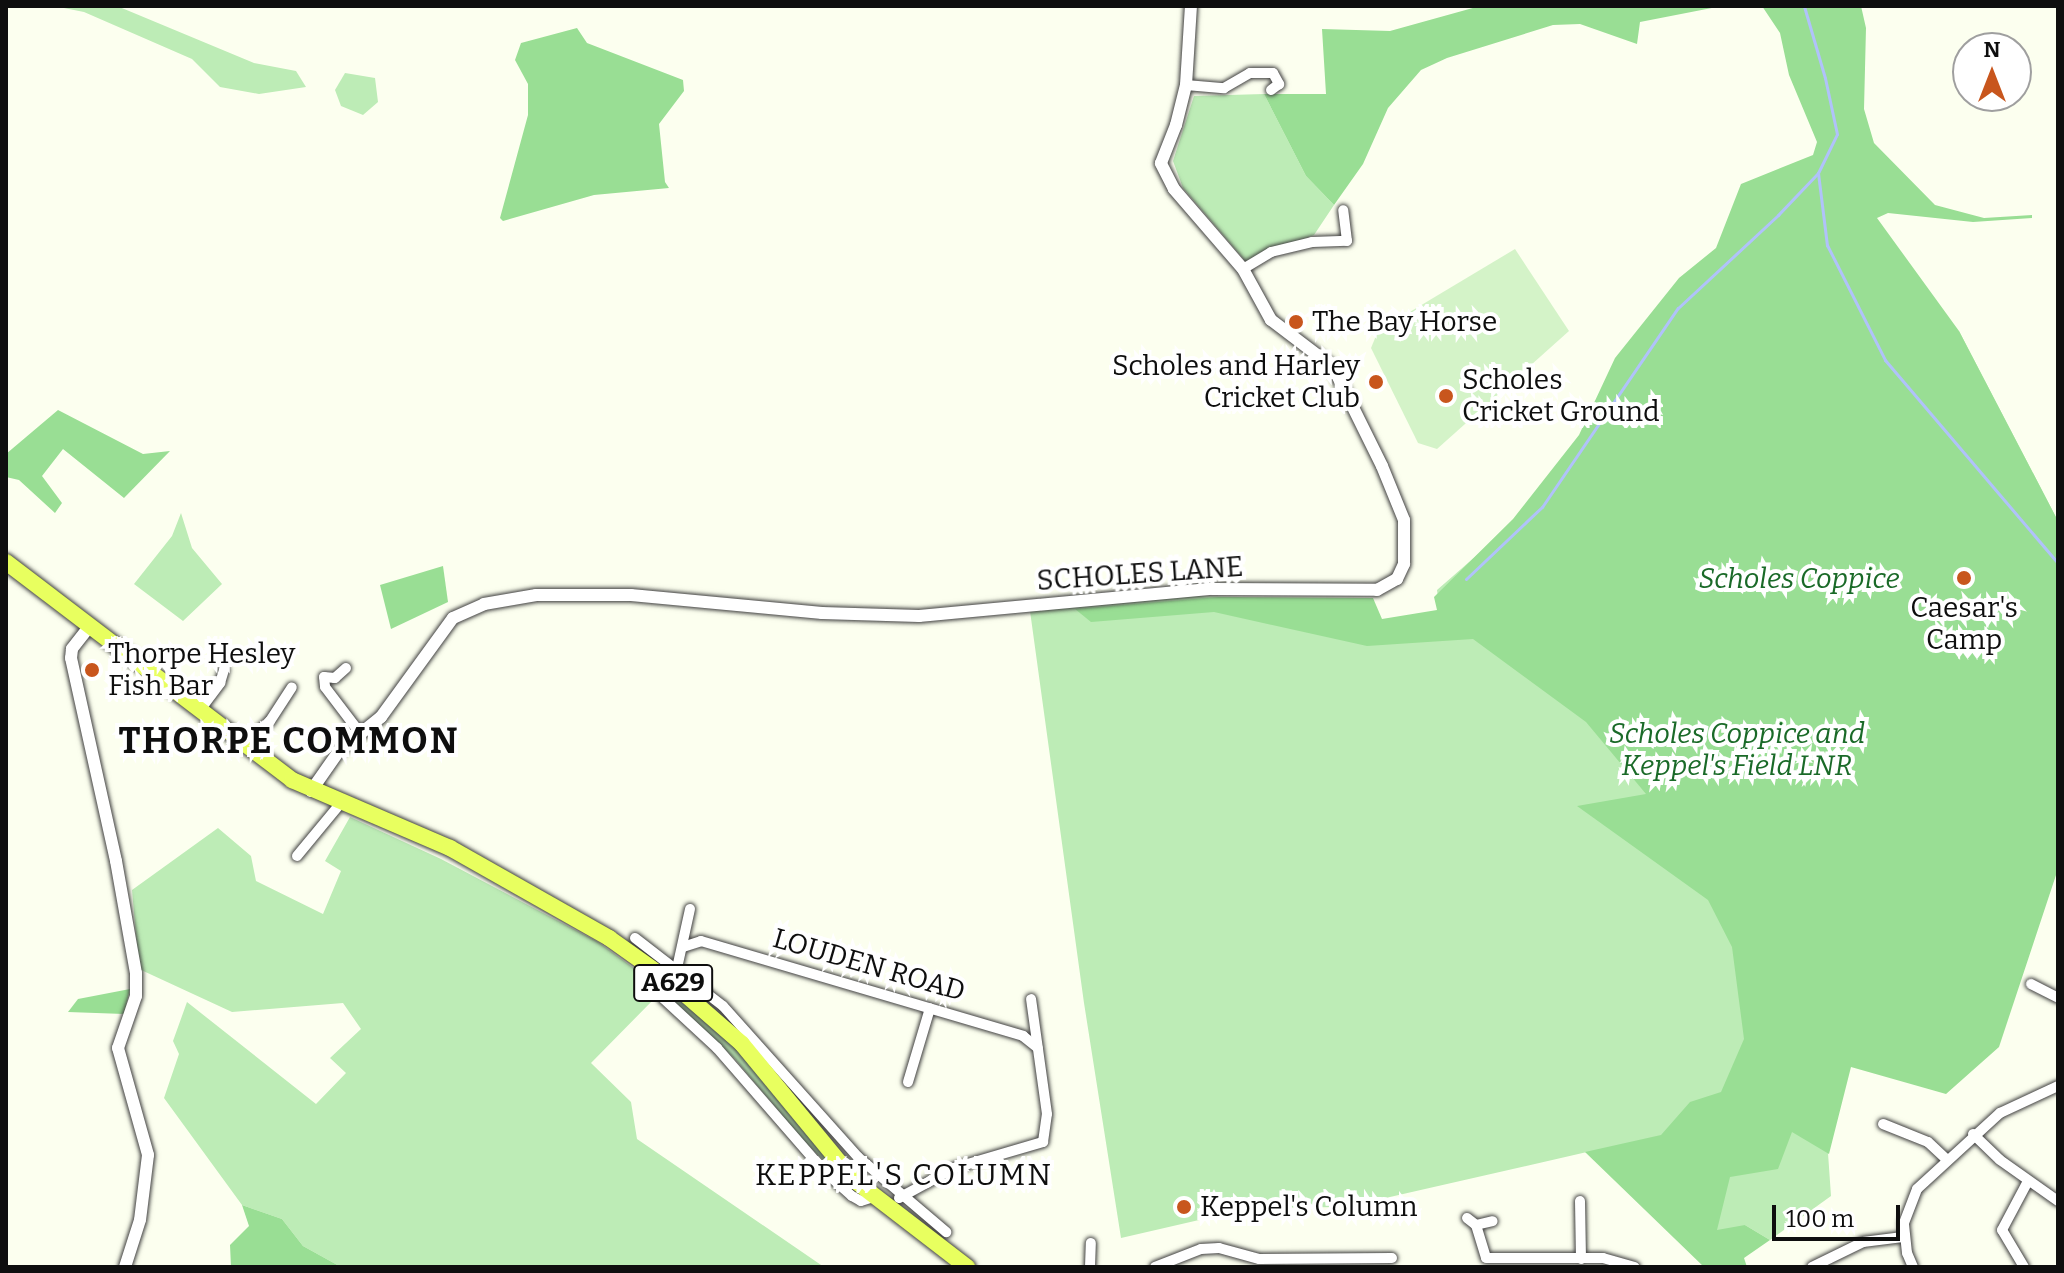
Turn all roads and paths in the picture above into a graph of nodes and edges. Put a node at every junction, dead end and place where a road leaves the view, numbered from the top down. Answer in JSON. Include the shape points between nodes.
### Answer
{"nodes":[{"id":1,"x":1191,"y":6,"type":"edge"},
{"id":2,"x":1186,"y":85,"type":"junction"},
{"id":3,"x":1271,"y":90,"type":"dead end"},
{"id":4,"x":1343,"y":210,"type":"dead end"},
{"id":5,"x":1243,"y":269,"type":"junction"},
{"id":6,"x":6,"y":562,"type":"edge"},
{"id":7,"x":89,"y":627,"type":"junction"},
{"id":8,"x":346,"y":668,"type":"dead end"},
{"id":9,"x":224,"y":670,"type":"dead end"},
{"id":10,"x":292,"y":687,"type":"dead end"},
{"id":11,"x":200,"y":710,"type":"junction"},
{"id":12,"x":360,"y":733,"type":"junction"},
{"id":13,"x":245,"y":745,"type":"junction"},
{"id":14,"x":311,"y":791,"type":"junction"},
{"id":15,"x":340,"y":804,"type":"junction"},
{"id":16,"x":297,"y":856,"type":"dead end"},
{"id":17,"x":690,"y":909,"type":"dead end"},
{"id":18,"x":635,"y":938,"type":"dead end"},
{"id":19,"x":683,"y":947,"type":"junction"},
{"id":20,"x":674,"y":975,"type":"junction"},
{"id":21,"x":2031,"y":984,"type":"dead end"},
{"id":22,"x":2058,"y":998,"type":"edge"},
{"id":23,"x":1031,"y":999,"type":"dead end"},
{"id":24,"x":930,"y":1008,"type":"junction"},
{"id":25,"x":1038,"y":1048,"type":"junction"},
{"id":26,"x":908,"y":1082,"type":"dead end"},
{"id":27,"x":2058,"y":1086,"type":"edge"},
{"id":28,"x":1883,"y":1124,"type":"dead end"},
{"id":29,"x":1973,"y":1134,"type":"junction"},
{"id":30,"x":1946,"y":1159,"type":"junction"},
{"id":31,"x":2028,"y":1181,"type":"junction"},
{"id":32,"x":902,"y":1196,"type":"junction"},
{"id":33,"x":1566,"y":1200,"type":"dead end"},
{"id":34,"x":2058,"y":1201,"type":"edge"},
{"id":35,"x":880,"y":1202,"type":"junction"},
{"id":36,"x":1493,"y":1221,"type":"dead end"},
{"id":37,"x":946,"y":1232,"type":"dead end"},
{"id":38,"x":1903,"y":1237,"type":"junction"},
{"id":39,"x":1091,"y":1243,"type":"dead end"},
{"id":40,"x":1392,"y":1258,"type":"dead end"},
{"id":41,"x":1581,"y":1259,"type":"junction"},
{"id":42,"x":1485,"y":1263,"type":"edge"},
{"id":43,"x":1535,"y":1263,"type":"edge"},
{"id":44,"x":125,"y":1267,"type":"edge"},
{"id":45,"x":967,"y":1267,"type":"edge"},
{"id":46,"x":1090,"y":1267,"type":"edge"},
{"id":47,"x":1155,"y":1267,"type":"edge"},
{"id":48,"x":1635,"y":1267,"type":"edge"},
{"id":49,"x":1812,"y":1267,"type":"edge"},
{"id":50,"x":1913,"y":1267,"type":"edge"},
{"id":51,"x":2024,"y":1267,"type":"edge"}],
"edges":[{"from":1,"to":2,"type":"street","name":"SCHOLES LANE"},
{"from":2,"to":3,"type":"street","via":[[1224,88],[1250,73],[1273,73],[1279,84]]},
{"from":2,"to":5,"type":"street","name":"SCHOLES LANE","via":[[1161,163],[1174,189]]},
{"from":4,"to":5,"type":"street","via":[[1347,241],[1312,242],[1271,252]]},
{"from":5,"to":12,"type":"street","name":"SCHOLES LANE","via":[[1276,325],[1333,367],[1396,497],[1406,533],[1404,564],[1397,579],[1377,590],[1212,589],[919,616],[793,611],[631,595],[536,595],[484,604],[453,618],[381,717]]},
{"from":6,"to":7,"type":"main road","number":"A629"},
{"from":7,"to":11,"type":"main road","number":"A629"},
{"from":7,"to":44,"type":"street","via":[[71,658],[136,973],[136,996],[118,1048],[148,1155],[140,1220]]},
{"from":8,"to":12,"type":"street","via":[[335,678],[324,677],[325,687]]},
{"from":9,"to":11,"type":"street"},
{"from":10,"to":13,"type":"street","via":[[270,721]]},
{"from":11,"to":13,"type":"main road","number":"A629"},
{"from":12,"to":14,"type":"street","name":"SCHOLES LANE","via":[[339,751]]},
{"from":13,"to":14,"type":"main road","number":"A629"},
{"from":14,"to":15,"type":"main road","number":"A629"},
{"from":15,"to":16,"type":"street"},
{"from":15,"to":20,"type":"main road","number":"A629","via":[[450,848]]},
{"from":17,"to":19,"type":"street"},
{"from":18,"to":20,"type":"street"},
{"from":19,"to":20,"type":"street"},
{"from":19,"to":24,"type":"street","name":"LOUDEN ROAD","via":[[701,941]]},
{"from":20,"to":32,"type":"street","via":[[750,1033],[816,1113]]},
{"from":20,"to":35,"type":"main road","number":"A629","via":[[742,1044],[850,1175]]},
{"from":21,"to":22,"type":"street"},
{"from":23,"to":25,"type":"street"},
{"from":24,"to":25,"type":"street","name":"LOUDEN ROAD","via":[[1023,1036]]},
{"from":24,"to":26,"type":"street"},
{"from":25,"to":32,"type":"street","via":[[1048,1126],[1043,1142],[954,1168]]},
{"from":27,"to":29,"type":"street","via":[[2028,1097]]},
{"from":28,"to":30,"type":"street","via":[[1928,1142]]},
{"from":29,"to":30,"type":"street"},
{"from":29,"to":31,"type":"street"},
{"from":30,"to":38,"type":"street","via":[[1913,1195]]},
{"from":31,"to":34,"type":"street"},
{"from":31,"to":51,"type":"street","via":[[2002,1230]]},
{"from":32,"to":35,"type":"street"},
{"from":32,"to":37,"type":"street"},
{"from":33,"to":41,"type":"street","via":[[1581,1198]]},
{"from":35,"to":45,"type":"main road","number":"A629"},
{"from":36,"to":42,"type":"street","via":[[1472,1221]]},
{"from":38,"to":49,"type":"street","via":[[1863,1242]]},
{"from":38,"to":50,"type":"street"},
{"from":39,"to":46,"type":"street"},
{"from":40,"to":47,"type":"street","via":[[1259,1259],[1219,1248],[1201,1249]]},
{"from":41,"to":43,"type":"street"},
{"from":41,"to":48,"type":"street","via":[[1603,1258]]},
{"from":42,"to":43,"type":"street"}]}
